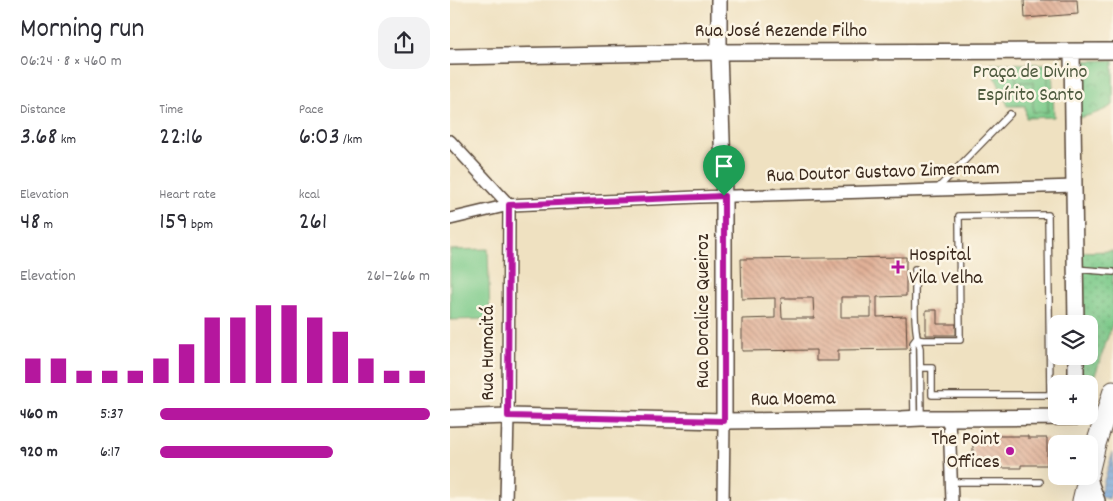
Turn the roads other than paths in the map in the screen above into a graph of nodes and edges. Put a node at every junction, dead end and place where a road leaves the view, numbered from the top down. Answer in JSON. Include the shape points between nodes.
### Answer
{"nodes":[{"id":1,"x":718,"y":0,"type":"edge"},
{"id":2,"x":1113,"y":51,"type":"edge"},
{"id":3,"x":719,"y":52,"type":"junction"},
{"id":4,"x":1072,"y":52,"type":"junction"},
{"id":5,"x":450,"y":57,"type":"edge"},
{"id":6,"x":1010,"y":114,"type":"dead end"},
{"id":7,"x":450,"y":141,"type":"edge"},
{"id":8,"x":1075,"y":186,"type":"junction"},
{"id":9,"x":936,"y":190,"type":"junction"},
{"id":10,"x":724,"y":196,"type":"junction"},
{"id":11,"x":509,"y":205,"type":"junction"},
{"id":12,"x":450,"y":219,"type":"edge"},
{"id":13,"x":915,"y":269,"type":"dead end"},
{"id":14,"x":1075,"y":269,"type":"junction"},
{"id":15,"x":1113,"y":272,"type":"edge"},
{"id":16,"x":1076,"y":315,"type":"edge"},
{"id":17,"x":916,"y":338,"type":"junction"},
{"id":18,"x":920,"y":368,"type":"junction"},
{"id":19,"x":1113,"y":391,"type":"edge"},
{"id":20,"x":1098,"y":406,"type":"edge"},
{"id":21,"x":1048,"y":415,"type":"edge"},
{"id":22,"x":508,"y":416,"type":"junction"},
{"id":23,"x":450,"y":418,"type":"edge"},
{"id":24,"x":918,"y":418,"type":"junction"},
{"id":25,"x":949,"y":418,"type":"junction"},
{"id":26,"x":724,"y":421,"type":"junction"},
{"id":27,"x":951,"y":482,"type":"junction"},
{"id":28,"x":1040,"y":482,"type":"dead end"},
{"id":29,"x":1086,"y":485,"type":"edge"},
{"id":30,"x":1090,"y":485,"type":"edge"},
{"id":31,"x":506,"y":501,"type":"edge"},
{"id":32,"x":723,"y":501,"type":"edge"},
{"id":33,"x":952,"y":501,"type":"edge"},
{"id":34,"x":1082,"y":501,"type":"edge"},
{"id":35,"x":1097,"y":501,"type":"edge"}],
"edges":[{"from":1,"to":3,"type":"street","name":"Rua Doralice Queiroz"},
{"from":2,"to":4,"type":"street","name":"Rua José Rezende Filho"},
{"from":3,"to":4,"type":"street","name":"Rua José Rezende Filho"},
{"from":3,"to":5,"type":"street","name":"Rua José Rezende Filho"},
{"from":3,"to":10,"type":"street","name":"Rua Doralice Queiroz"},
{"from":4,"to":8,"type":"street"},
{"from":6,"to":9,"type":"lane"},
{"from":7,"to":11,"type":"street"},
{"from":8,"to":9,"type":"street","name":"Rua Doutor Gustavo Zimermam"},
{"from":8,"to":14,"type":"street"},
{"from":9,"to":10,"type":"street","name":"Rua Doutor Gustavo Zimermam"},
{"from":10,"to":11,"type":"street","name":"Rua Doutor Gustavo Zimermam"},
{"from":10,"to":26,"type":"street","name":"Rua Doralice Queiroz"},
{"from":11,"to":12,"type":"street","name":"Rua Doutor Gustavo Zimermam"},
{"from":11,"to":22,"type":"street","name":"Rua Humaitá"},
{"from":13,"to":17,"type":"lane"},
{"from":14,"to":15,"type":"lane"},
{"from":14,"to":16,"type":"street"},
{"from":17,"to":18,"type":"lane","via":[[920,348]]},
{"from":17,"to":18,"type":"lane","via":[[960,340],[959,216],[1048,216],[1050,395],[932,395],[932,368]]},
{"from":17,"to":24,"type":"lane","via":[[913,344]]},
{"from":18,"to":24,"type":"lane"},
{"from":19,"to":20,"type":"main road"},
{"from":21,"to":25,"type":"street","name":"Rua Moema"},
{"from":22,"to":23,"type":"street","name":"Rua Moema"},
{"from":22,"to":26,"type":"street","name":"Rua Moema"},
{"from":22,"to":31,"type":"street","name":"Rua Humaitá"},
{"from":24,"to":25,"type":"street","name":"Rua Moema"},
{"from":24,"to":26,"type":"street","name":"Rua Moema"},
{"from":25,"to":27,"type":"street"},
{"from":26,"to":32,"type":"street","name":"Rua Doralice Queiroz"},
{"from":27,"to":28,"type":"lane"},
{"from":27,"to":33,"type":"street"},
{"from":29,"to":34,"type":"main road"},
{"from":30,"to":35,"type":"street"}]}
